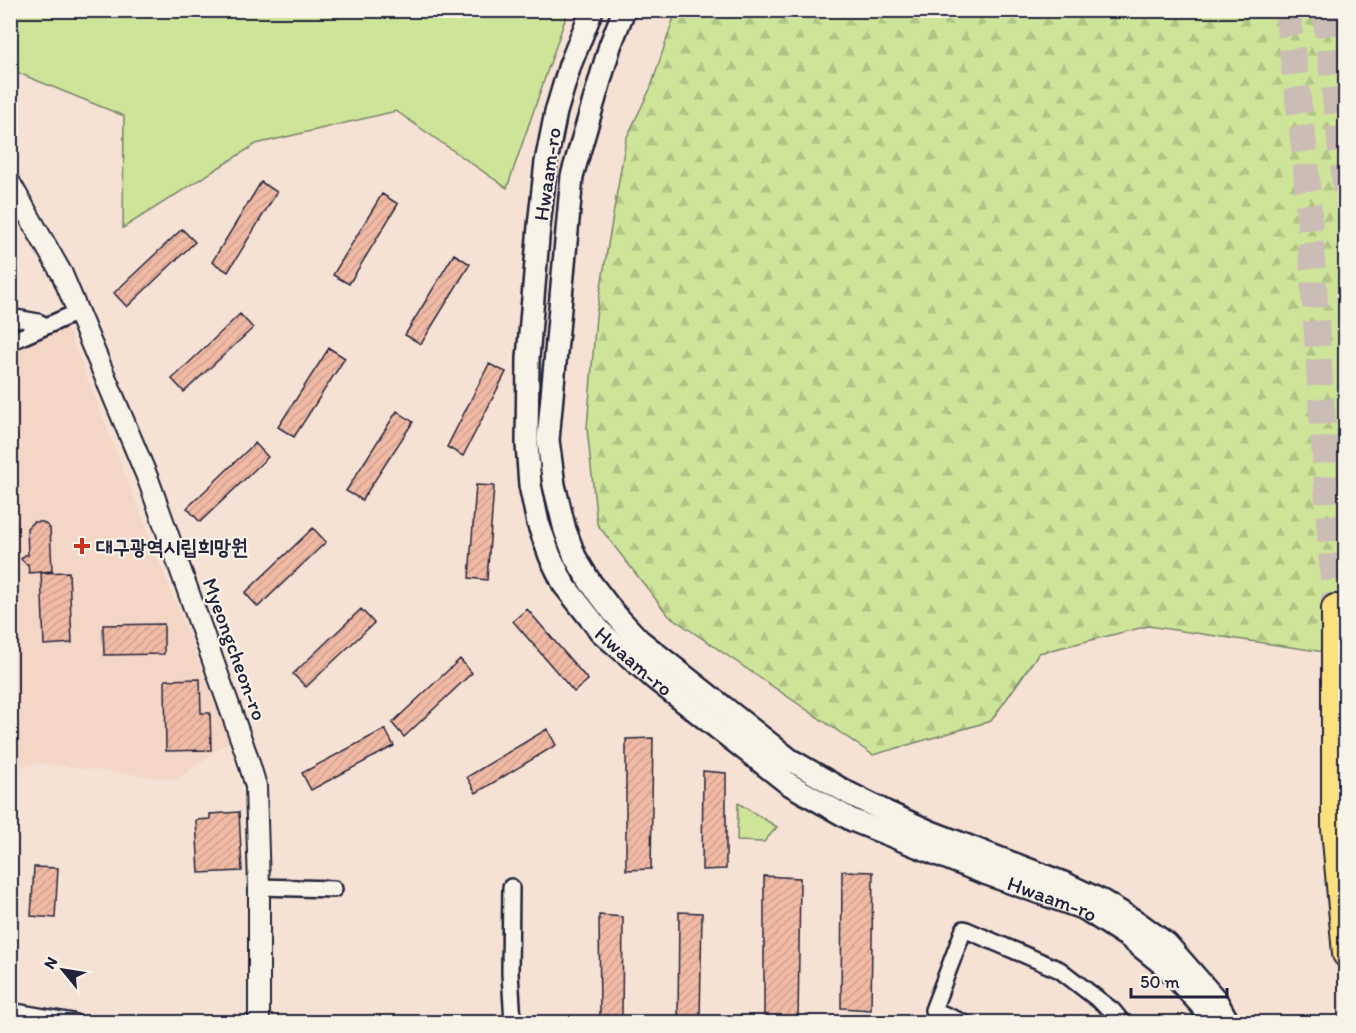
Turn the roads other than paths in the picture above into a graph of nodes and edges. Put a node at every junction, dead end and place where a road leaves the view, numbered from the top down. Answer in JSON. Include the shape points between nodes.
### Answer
{"nodes":[{"id":1,"x":592,"y":10,"type":"edge"},
{"id":2,"x":624,"y":10,"type":"edge"},
{"id":3,"x":10,"y":183,"type":"edge"},
{"id":4,"x":78,"y":312,"type":"junction"},
{"id":5,"x":10,"y":317,"type":"edge"},
{"id":6,"x":46,"y":326,"type":"junction"},
{"id":7,"x":10,"y":342,"type":"edge"},
{"id":8,"x":1335,"y":608,"type":"tunnel mouth"},
{"id":9,"x":259,"y":887,"type":"junction"},
{"id":10,"x":511,"y":887,"type":"dead end"},
{"id":11,"x":334,"y":889,"type":"dead end"},
{"id":12,"x":1346,"y":954,"type":"edge"},
{"id":13,"x":10,"y":1011,"type":"edge"},
{"id":14,"x":73,"y":1023,"type":"edge"},
{"id":15,"x":259,"y":1023,"type":"edge"},
{"id":16,"x":513,"y":1023,"type":"edge"},
{"id":17,"x":962,"y":1023,"type":"edge"},
{"id":18,"x":1122,"y":1023,"type":"edge"},
{"id":19,"x":1211,"y":1023,"type":"edge"},
{"id":20,"x":1228,"y":1023,"type":"edge"}],
"edges":[{"from":1,"to":19,"type":"main road","name":"Hwaam-ro","via":[[570,65],[546,162],[528,358],[530,485],[538,523],[564,585],[601,632],[789,784],[852,820],[1085,909],[1165,966],[1201,1005]]},
{"from":2,"to":20,"type":"main road","name":"Hwaam-ro","via":[[572,176],[548,440],[554,485],[575,557],[590,582],[639,640],[789,759],[886,812],[1066,884],[1137,922],[1167,944],[1216,1000]]},
{"from":3,"to":4,"type":"street","name":"Myeongcheon-ro","via":[[62,274]]},
{"from":4,"to":6,"type":"street"},
{"from":4,"to":9,"type":"street","name":"Myeongcheon-ro","via":[[148,478],[246,753],[256,786]]},
{"from":5,"to":6,"type":"street"},
{"from":6,"to":7,"type":"street"},
{"from":8,"to":12,"type":"highway","via":[[1335,828]]},
{"from":9,"to":11,"type":"street"},
{"from":9,"to":15,"type":"street","name":"Myeongcheon-ro"},
{"from":10,"to":16,"type":"street"},
{"from":13,"to":14,"type":"street"},
{"from":17,"to":18,"type":"street","via":[[933,1010],[964,929],[1060,970],[1113,1011]]}]}
